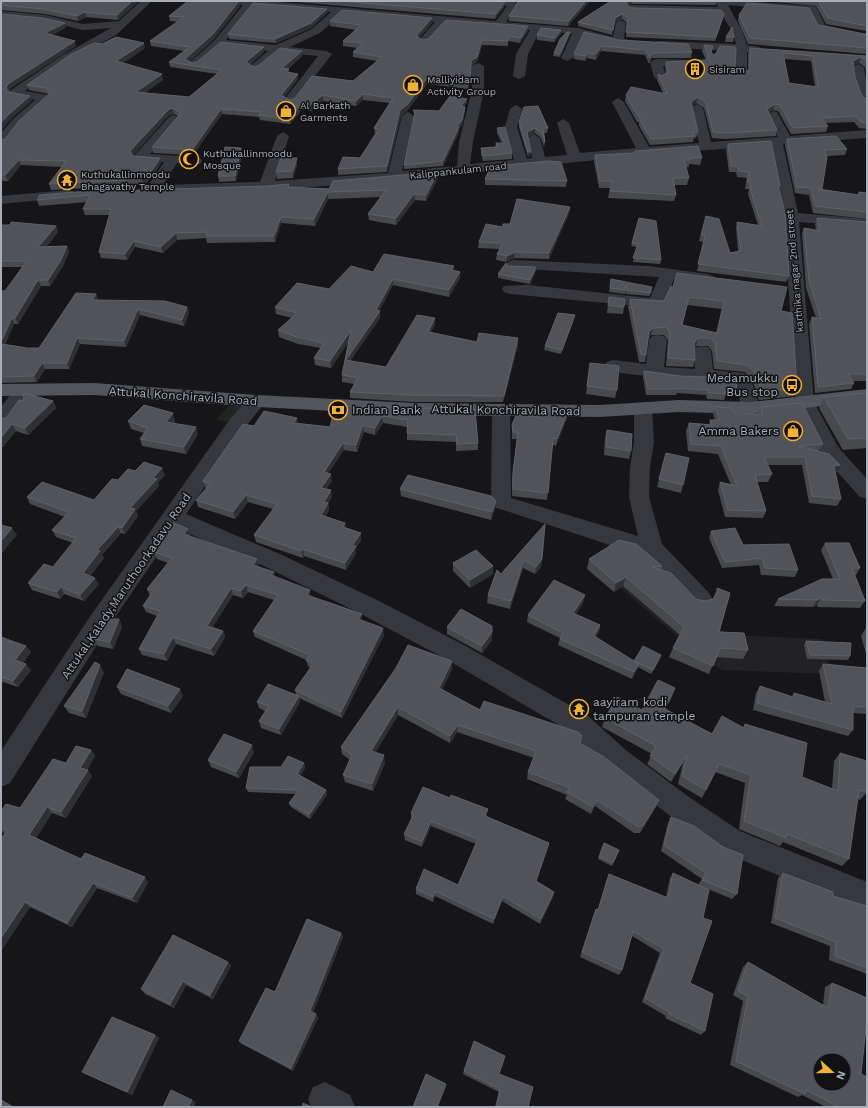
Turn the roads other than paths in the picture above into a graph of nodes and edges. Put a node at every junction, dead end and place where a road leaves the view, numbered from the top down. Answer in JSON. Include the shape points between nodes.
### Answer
{"nodes":[{"id":1,"x":147,"y":1,"type":"edge"},
{"id":2,"x":234,"y":1,"type":"edge"},
{"id":3,"x":494,"y":1,"type":"edge"},
{"id":4,"x":251,"y":2,"type":"junction"},
{"id":5,"x":722,"y":4,"type":"edge"},
{"id":6,"x":425,"y":6,"type":"edge"},
{"id":7,"x":32,"y":8,"type":"edge"},
{"id":8,"x":632,"y":8,"type":"edge"},
{"id":9,"x":340,"y":10,"type":"junction"},
{"id":10,"x":352,"y":11,"type":"junction"},
{"id":11,"x":1,"y":14,"type":"edge"},
{"id":12,"x":19,"y":16,"type":"junction"},
{"id":13,"x":414,"y":16,"type":"junction"},
{"id":14,"x":442,"y":20,"type":"junction"},
{"id":15,"x":343,"y":22,"type":"edge"},
{"id":16,"x":621,"y":23,"type":"edge"},
{"id":17,"x":124,"y":24,"type":"junction"},
{"id":18,"x":499,"y":24,"type":"junction"},
{"id":19,"x":536,"y":28,"type":"junction"},
{"id":20,"x":578,"y":31,"type":"junction"},
{"id":21,"x":856,"y":34,"type":"edge"},
{"id":22,"x":423,"y":41,"type":"edge"},
{"id":23,"x":618,"y":41,"type":"junction"},
{"id":24,"x":219,"y":42,"type":"junction"},
{"id":25,"x":693,"y":46,"type":"junction"},
{"id":26,"x":278,"y":48,"type":"junction"},
{"id":27,"x":742,"y":48,"type":"junction"},
{"id":28,"x":765,"y":50,"type":"edge"},
{"id":29,"x":567,"y":58,"type":"dead end"},
{"id":30,"x":867,"y":58,"type":"edge"},
{"id":31,"x":194,"y":64,"type":"edge"},
{"id":32,"x":478,"y":66,"type":"dead end"},
{"id":33,"x":254,"y":68,"type":"edge"},
{"id":34,"x":741,"y":75,"type":"edge"},
{"id":35,"x":519,"y":76,"type":"dead end"},
{"id":36,"x":660,"y":77,"type":"edge"},
{"id":37,"x":1,"y":91,"type":"edge"},
{"id":38,"x":15,"y":93,"type":"junction"},
{"id":39,"x":290,"y":100,"type":"edge"},
{"id":40,"x":618,"y":102,"type":"dead end"},
{"id":41,"x":867,"y":102,"type":"edge"},
{"id":42,"x":697,"y":108,"type":"dead end"},
{"id":43,"x":516,"y":109,"type":"dead end"},
{"id":44,"x":773,"y":115,"type":"edge"},
{"id":45,"x":408,"y":116,"type":"dead end"},
{"id":46,"x":174,"y":119,"type":"edge"},
{"id":47,"x":1,"y":122,"type":"edge"},
{"id":48,"x":16,"y":123,"type":"junction"},
{"id":49,"x":563,"y":123,"type":"dead end"},
{"id":50,"x":867,"y":134,"type":"edge"},
{"id":51,"x":283,"y":136,"type":"dead end"},
{"id":52,"x":534,"y":138,"type":"dead end"},
{"id":53,"x":781,"y":140,"type":"junction"},
{"id":54,"x":1,"y":141,"type":"edge"},
{"id":55,"x":706,"y":147,"type":"junction"},
{"id":56,"x":645,"y":152,"type":"junction"},
{"id":57,"x":173,"y":159,"type":"junction"},
{"id":58,"x":575,"y":159,"type":"junction"},
{"id":59,"x":195,"y":161,"type":"dead end"},
{"id":60,"x":540,"y":162,"type":"junction"},
{"id":61,"x":522,"y":164,"type":"junction"},
{"id":62,"x":464,"y":169,"type":"junction"},
{"id":63,"x":394,"y":176,"type":"junction"},
{"id":64,"x":266,"y":186,"type":"junction"},
{"id":65,"x":153,"y":190,"type":"junction"},
{"id":66,"x":138,"y":191,"type":"edge"},
{"id":67,"x":84,"y":193,"type":"edge"},
{"id":68,"x":1,"y":200,"type":"edge"},
{"id":69,"x":791,"y":217,"type":"junction"},
{"id":70,"x":867,"y":223,"type":"edge"},
{"id":71,"x":514,"y":265,"type":"edge"},
{"id":72,"x":668,"y":274,"type":"junction"},
{"id":73,"x":720,"y":285,"type":"edge"},
{"id":74,"x":510,"y":289,"type":"dead end"},
{"id":75,"x":658,"y":340,"type":"dead end"},
{"id":76,"x":702,"y":352,"type":"dead end"},
{"id":77,"x":613,"y":366,"type":"edge"},
{"id":78,"x":654,"y":371,"type":"junction"},
{"id":79,"x":704,"y":375,"type":"junction"},
{"id":80,"x":1,"y":390,"type":"edge"},
{"id":81,"x":23,"y":391,"type":"junction"},
{"id":82,"x":867,"y":395,"type":"edge"},
{"id":83,"x":257,"y":401,"type":"junction"},
{"id":84,"x":805,"y":402,"type":"junction"},
{"id":85,"x":751,"y":408,"type":"junction"},
{"id":86,"x":643,"y":409,"type":"junction"},
{"id":87,"x":502,"y":410,"type":"junction"},
{"id":88,"x":1,"y":420,"type":"edge"},
{"id":89,"x":867,"y":492,"type":"edge"},
{"id":90,"x":172,"y":517,"type":"junction"},
{"id":91,"x":652,"y":547,"type":"junction"},
{"id":92,"x":701,"y":600,"type":"edge"},
{"id":93,"x":1,"y":774,"type":"edge"},
{"id":94,"x":867,"y":897,"type":"edge"}],
"edges":[{"from":1,"to":17,"type":"street"},
{"from":2,"to":4,"type":"street"},
{"from":3,"to":18,"type":"street","via":[[513,4]]},
{"from":4,"to":9,"type":"street"},
{"from":4,"to":24,"type":"street"},
{"from":5,"to":8,"type":"street"},
{"from":5,"to":21,"type":"street","via":[[812,9],[821,27]]},
{"from":5,"to":27,"type":"street","via":[[737,31]]},
{"from":6,"to":13,"type":"street"},
{"from":7,"to":12,"type":"street"},
{"from":9,"to":10,"type":"street"},
{"from":9,"to":26,"type":"street","via":[[316,31]]},
{"from":10,"to":13,"type":"street"},
{"from":10,"to":15,"type":"street"},
{"from":11,"to":12,"type":"street"},
{"from":12,"to":17,"type":"street","via":[[46,18],[83,27]]},
{"from":13,"to":14,"type":"street"},
{"from":14,"to":18,"type":"street"},
{"from":14,"to":22,"type":"street"},
{"from":16,"to":23,"type":"street"},
{"from":17,"to":38,"type":"street","via":[[90,46],[67,56]]},
{"from":18,"to":19,"type":"street"},
{"from":19,"to":20,"type":"street"},
{"from":19,"to":35,"type":"street","via":[[522,54]]},
{"from":20,"to":23,"type":"street"},
{"from":20,"to":29,"type":"street"},
{"from":23,"to":25,"type":"street"},
{"from":24,"to":26,"type":"street"},
{"from":24,"to":31,"type":"street"},
{"from":25,"to":27,"type":"street"},
{"from":25,"to":36,"type":"street","via":[[700,63],[656,62]]},
{"from":26,"to":33,"type":"street"},
{"from":26,"to":39,"type":"street","via":[[326,54]]},
{"from":27,"to":28,"type":"street"},
{"from":27,"to":34,"type":"street"},
{"from":30,"to":41,"type":"street","via":[[855,62]]},
{"from":32,"to":62,"type":"street","via":[[478,90],[466,142]]},
{"from":37,"to":38,"type":"street"},
{"from":38,"to":48,"type":"street","via":[[44,98]]},
{"from":40,"to":56,"type":"street"},
{"from":42,"to":55,"type":"street"},
{"from":43,"to":61,"type":"street","via":[[511,127]]},
{"from":44,"to":53,"type":"street","name":"karthika nagar 2nd street"},
{"from":45,"to":63,"type":"street"},
{"from":46,"to":57,"type":"street","via":[[140,156]]},
{"from":47,"to":48,"type":"street"},
{"from":48,"to":54,"type":"street"},
{"from":49,"to":58,"type":"street"},
{"from":50,"to":53,"type":"street","name":"Kalippankulam road"},
{"from":51,"to":64,"type":"street"},
{"from":52,"to":60,"type":"street"},
{"from":53,"to":55,"type":"street","name":"Kalippankulam road"},
{"from":53,"to":69,"type":"street","name":"karthika nagar 2nd street"},
{"from":55,"to":56,"type":"street","name":"Kalippankulam road"},
{"from":56,"to":58,"type":"street","name":"Kalippankulam road"},
{"from":57,"to":59,"type":"street"},
{"from":57,"to":65,"type":"street"},
{"from":58,"to":60,"type":"street","name":"Kalippankulam road"},
{"from":60,"to":61,"type":"street","name":"Kalippankulam road"},
{"from":61,"to":62,"type":"street","name":"Kalippankulam road"},
{"from":62,"to":63,"type":"street","name":"Kalippankulam road"},
{"from":63,"to":64,"type":"street","name":"Kalippankulam road"},
{"from":64,"to":65,"type":"street","name":"Kalippankulam road"},
{"from":65,"to":66,"type":"street","name":"Kalippankulam road"},
{"from":67,"to":68,"type":"street"},
{"from":69,"to":70,"type":"street"},
{"from":69,"to":84,"type":"street","name":"karthika nagar 2nd street","via":[[788,289]]},
{"from":71,"to":72,"type":"street"},
{"from":72,"to":73,"type":"street","via":[[722,281]]},
{"from":72,"to":74,"type":"street","via":[[656,303],[597,298],[552,290]]},
{"from":75,"to":78,"type":"street"},
{"from":76,"to":79,"type":"street"},
{"from":77,"to":78,"type":"street"},
{"from":78,"to":79,"type":"street"},
{"from":79,"to":85,"type":"street","via":[[738,377],[743,382]]},
{"from":80,"to":81,"type":"main road","name":"Attukal Konchiravila Road"},
{"from":81,"to":83,"type":"main road","name":"Attukal Konchiravila Road","via":[[94,389]]},
{"from":81,"to":88,"type":"street"},
{"from":82,"to":84,"type":"main road","name":"Attukal Konchiravila Road"},
{"from":83,"to":87,"type":"main road","name":"Attukal Konchiravila Road","via":[[413,409]]},
{"from":83,"to":90,"type":"street","name":"Attukal,Kalady,Maruthoorkadavu Road","via":[[237,424]]},
{"from":84,"to":85,"type":"main road","name":"Attukal Konchiravila Road"},
{"from":84,"to":89,"type":"street","via":[[830,451]]},
{"from":85,"to":86,"type":"main road","name":"Attukal Konchiravila Road","via":[[679,406]]},
{"from":86,"to":87,"type":"main road","name":"Attukal Konchiravila Road"},
{"from":86,"to":91,"type":"street","via":[[644,442],[639,497]]},
{"from":87,"to":91,"type":"street","via":[[501,502],[628,543]]},
{"from":90,"to":93,"type":"street","name":"Attukal,Kalady,Maruthoorkadavu Road","via":[[97,625]]},
{"from":90,"to":94,"type":"street","via":[[274,561],[453,651],[578,723],[618,760],[678,806],[730,841]]},
{"from":91,"to":92,"type":"street"}]}
